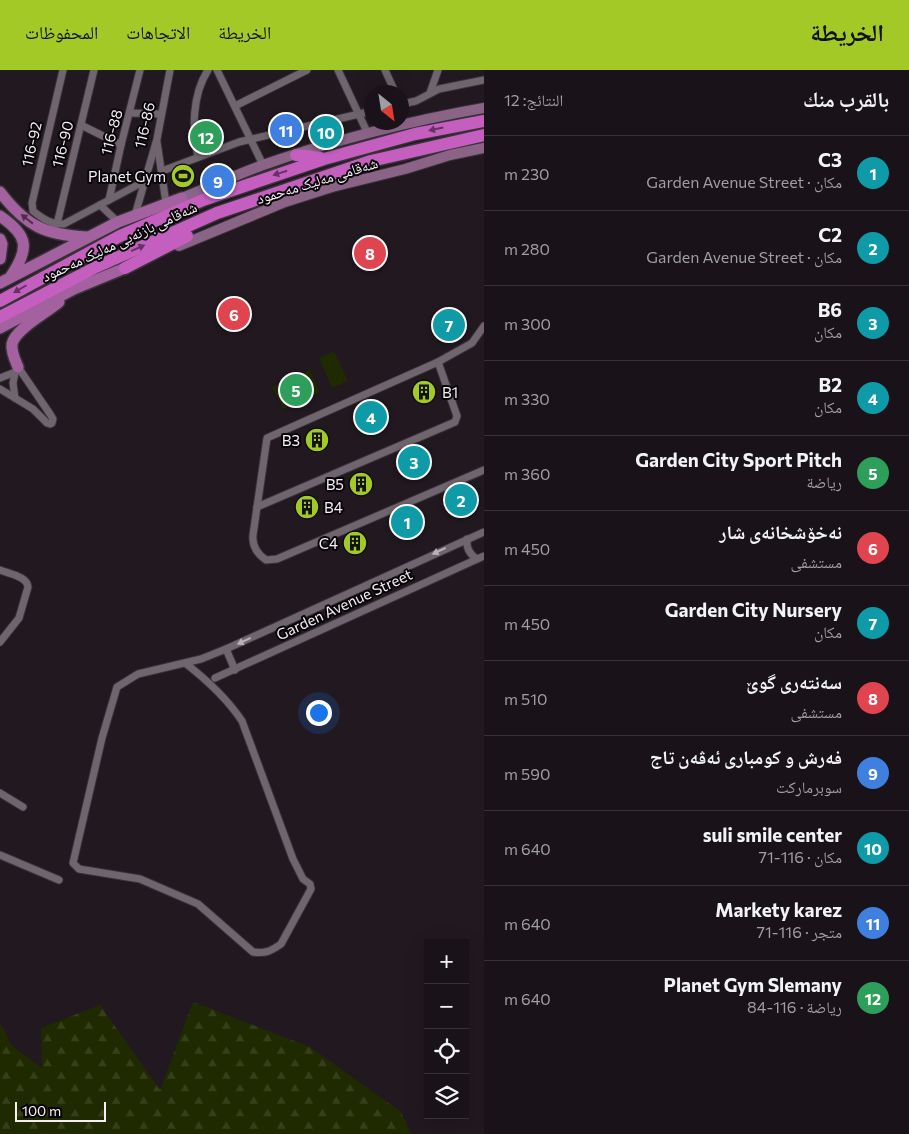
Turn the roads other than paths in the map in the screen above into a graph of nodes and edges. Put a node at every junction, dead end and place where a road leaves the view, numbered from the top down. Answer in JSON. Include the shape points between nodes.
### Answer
{"nodes":[{"id":1,"x":63,"y":70,"type":"edge"},
{"id":2,"x":94,"y":70,"type":"edge"},
{"id":3,"x":140,"y":70,"type":"edge"},
{"id":4,"x":170,"y":70,"type":"edge"},
{"id":5,"x":208,"y":70,"type":"edge"},
{"id":6,"x":217,"y":70,"type":"edge"},
{"id":7,"x":307,"y":70,"type":"edge"},
{"id":8,"x":338,"y":70,"type":"edge"},
{"id":9,"x":385,"y":70,"type":"edge"},
{"id":10,"x":435,"y":72,"type":"edge"},
{"id":11,"x":484,"y":80,"type":"edge"},
{"id":12,"x":392,"y":85,"type":"edge"},
{"id":13,"x":430,"y":93,"type":"junction"},
{"id":14,"x":409,"y":102,"type":"edge"},
{"id":15,"x":235,"y":106,"type":"junction"},
{"id":16,"x":484,"y":108,"type":"edge"},
{"id":17,"x":130,"y":113,"type":"junction"},
{"id":18,"x":364,"y":113,"type":"edge"},
{"id":19,"x":161,"y":114,"type":"junction"},
{"id":20,"x":359,"y":114,"type":"junction"},
{"id":21,"x":484,"y":120,"type":"edge"},
{"id":22,"x":81,"y":125,"type":"junction"},
{"id":23,"x":368,"y":134,"type":"junction"},
{"id":24,"x":484,"y":135,"type":"edge"},
{"id":25,"x":157,"y":139,"type":"junction"},
{"id":26,"x":251,"y":139,"type":"junction"},
{"id":27,"x":121,"y":145,"type":"junction"},
{"id":28,"x":484,"y":148,"type":"edge"},
{"id":29,"x":296,"y":155,"type":"junction"},
{"id":30,"x":198,"y":157,"type":"junction"},
{"id":31,"x":324,"y":159,"type":"junction"},
{"id":32,"x":263,"y":165,"type":"junction"},
{"id":33,"x":162,"y":171,"type":"junction"},
{"id":34,"x":143,"y":182,"type":"junction"},
{"id":35,"x":0,"y":192,"type":"edge"},
{"id":36,"x":274,"y":193,"type":"junction"},
{"id":37,"x":182,"y":198,"type":"junction"},
{"id":38,"x":109,"y":200,"type":"junction"},
{"id":39,"x":203,"y":200,"type":"junction"},
{"id":40,"x":166,"y":203,"type":"junction"},
{"id":41,"x":100,"y":206,"type":"junction"},
{"id":42,"x":135,"y":214,"type":"junction"},
{"id":43,"x":0,"y":216,"type":"edge"},
{"id":44,"x":118,"y":222,"type":"junction"},
{"id":45,"x":57,"y":224,"type":"junction"},
{"id":46,"x":89,"y":237,"type":"junction"},
{"id":47,"x":0,"y":239,"type":"edge"},
{"id":48,"x":0,"y":259,"type":"edge"},
{"id":49,"x":125,"y":268,"type":"junction"},
{"id":50,"x":5,"y":280,"type":"edge"},
{"id":51,"x":74,"y":289,"type":"junction"},
{"id":52,"x":0,"y":301,"type":"edge"},
{"id":53,"x":0,"y":316,"type":"edge"},
{"id":54,"x":484,"y":326,"type":"edge"},
{"id":55,"x":0,"y":328,"type":"edge"},
{"id":56,"x":438,"y":362,"type":"junction"},
{"id":57,"x":18,"y":370,"type":"junction"},
{"id":58,"x":0,"y":378,"type":"edge"},
{"id":59,"x":0,"y":389,"type":"edge"},
{"id":60,"x":16,"y":398,"type":"junction"},
{"id":61,"x":484,"y":470,"type":"edge"},
{"id":62,"x":257,"y":507,"type":"junction"},
{"id":63,"x":484,"y":532,"type":"edge"},
{"id":64,"x":467,"y":539,"type":"junction"},
{"id":65,"x":480,"y":557,"type":"edge"},
{"id":66,"x":0,"y":570,"type":"edge"},
{"id":67,"x":0,"y":642,"type":"edge"},
{"id":68,"x":226,"y":649,"type":"junction"},
{"id":69,"x":185,"y":663,"type":"junction"},
{"id":70,"x":235,"y":670,"type":"junction"},
{"id":71,"x":215,"y":678,"type":"dead end"},
{"id":72,"x":0,"y":793,"type":"edge"},
{"id":73,"x":23,"y":806,"type":"dead end"},
{"id":74,"x":0,"y":855,"type":"edge"},
{"id":75,"x":59,"y":880,"type":"dead end"}],
"edges":[{"from":1,"to":45,"type":"street","name":"116-92","via":[[32,203],[33,210],[45,220]]},
{"from":2,"to":22,"type":"street","name":"116-90"},
{"from":3,"to":17,"type":"street","name":"116-88"},
{"from":4,"to":19,"type":"street","name":"116-86"},
{"from":5,"to":30,"type":"street","via":[[201,84],[195,113],[194,138]]},
{"from":6,"to":15,"type":"street"},
{"from":7,"to":15,"type":"street"},
{"from":8,"to":20,"type":"street"},
{"from":9,"to":12,"type":"street"},
{"from":10,"to":13,"type":"street"},
{"from":11,"to":13,"type":"street"},
{"from":13,"to":14,"type":"street"},
{"from":15,"to":26,"type":"street"},
{"from":16,"to":23,"type":"main road"},
{"from":17,"to":19,"type":"street"},
{"from":17,"to":27,"type":"street","name":"116-88"},
{"from":18,"to":20,"type":"street"},
{"from":19,"to":25,"type":"street","name":"116-86"},
{"from":20,"to":23,"type":"street"},
{"from":20,"to":26,"type":"street"},
{"from":21,"to":31,"type":"highway","name":"شەقامی بازنەیی مەلیک مەحمود","one_way":true,"via":[[415,134]]},
{"from":22,"to":27,"type":"street"},
{"from":22,"to":45,"type":"street","name":"116-90"},
{"from":23,"to":29,"type":"main road"},
{"from":24,"to":36,"type":"highway","name":"شەقامی بازنەیی مەلیک مەحمود","via":[[371,161]]},
{"from":25,"to":33,"type":"street"},
{"from":25,"to":34,"type":"street","name":"116-86"},
{"from":26,"to":30,"type":"street"},
{"from":26,"to":32,"type":"street"},
{"from":27,"to":38,"type":"street","name":"116-88"},
{"from":28,"to":49,"type":"main road","name":"شەقامی مەلیک مەحمود","via":[[285,202]]},
{"from":29,"to":31,"type":"highway"},
{"from":29,"to":32,"type":"main road"},
{"from":30,"to":33,"type":"street"},
{"from":31,"to":39,"type":"highway","name":"شەقامی بازنەیی مەلیک مەحمود","one_way":true},
{"from":32,"to":37,"type":"main road"},
{"from":33,"to":40,"type":"street"},
{"from":34,"to":38,"type":"street"},
{"from":34,"to":42,"type":"street","name":"116-86"},
{"from":46,"to":35,"type":"main road","one_way":true,"via":[[57,235],[38,228],[17,212]]},
{"from":36,"to":49,"type":"highway"},
{"from":53,"to":36,"type":"highway","name":"شەقامی بازنەیی مەلیک مەحمود","one_way":true,"via":[[96,266]]},
{"from":37,"to":39,"type":"highway"},
{"from":37,"to":40,"type":"main road"},
{"from":38,"to":41,"type":"street"},
{"from":39,"to":52,"type":"highway","name":"شەقامی بازنەیی مەلیک مەحمود","one_way":true,"via":[[120,236]]},
{"from":40,"to":42,"type":"main road"},
{"from":41,"to":44,"type":"street"},
{"from":41,"to":45,"type":"street"},
{"from":42,"to":44,"type":"main road"},
{"from":43,"to":50,"type":"main road","via":[[14,226],[23,244],[20,262]]},
{"from":44,"to":46,"type":"main road"},
{"from":46,"to":50,"type":"main road"},
{"from":47,"to":48,"type":"main road"},
{"from":49,"to":51,"type":"main road","name":"شەقامی مەلیک مەحمود"},
{"from":51,"to":55,"type":"main road","name":"شەقامی مەلیک مەحمود"},
{"from":51,"to":57,"type":"main road","via":[[16,336],[12,348]]},
{"from":54,"to":56,"type":"street","via":[[472,343]]},
{"from":56,"to":62,"type":"street","via":[[267,438]]},
{"from":56,"to":62,"type":"street","via":[[457,416],[455,422]]},
{"from":57,"to":58,"type":"street"},
{"from":57,"to":60,"type":"street","via":[[14,388]]},
{"from":57,"to":60,"type":"street","via":[[50,414],[52,423],[47,423]]},
{"from":59,"to":60,"type":"street"},
{"from":61,"to":62,"type":"street","via":[[273,560],[263,558],[254,545]]},
{"from":63,"to":64,"type":"street","name":"Garden Avenue Street"},
{"from":64,"to":65,"type":"street","via":[[472,555]]},
{"from":64,"to":68,"type":"street","name":"Garden Avenue Street","one_way":true},
{"from":65,"to":70,"type":"street","name":"Garden Avenue Street"},
{"from":66,"to":67,"type":"street","via":[[25,580],[28,587],[19,618]]},
{"from":68,"to":69,"type":"street","name":"Garden Avenue Street"},
{"from":68,"to":70,"type":"street"},
{"from":69,"to":69,"type":"street","name":"Garden Avenue Street","via":[[138,674],[117,687],[73,863],[79,869],[140,879],[198,904],[253,952],[263,954],[281,944],[311,889],[310,884],[303,879],[293,859],[242,721],[231,704]]},
{"from":70,"to":71,"type":"street","name":"Garden Avenue Street"},
{"from":72,"to":73,"type":"street"},
{"from":74,"to":75,"type":"street"}]}
